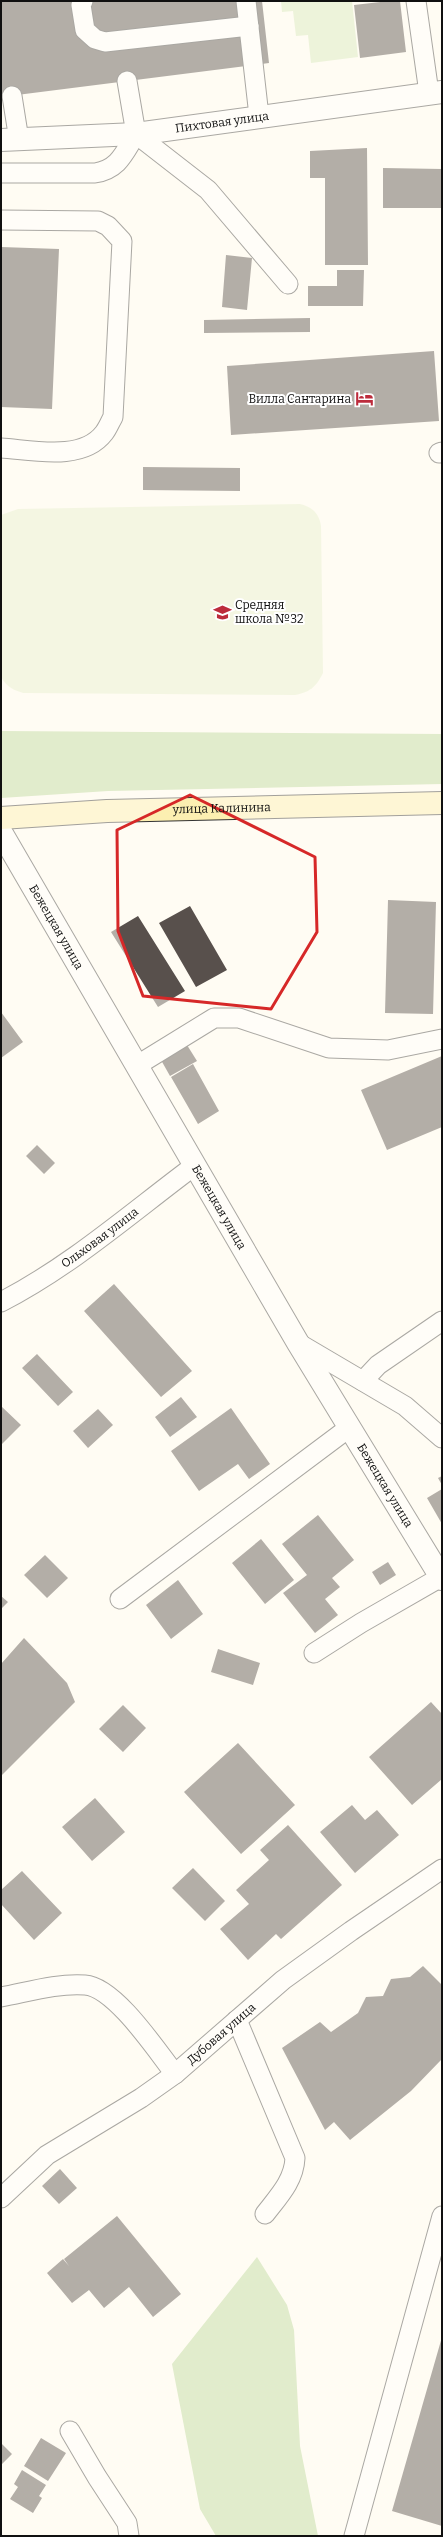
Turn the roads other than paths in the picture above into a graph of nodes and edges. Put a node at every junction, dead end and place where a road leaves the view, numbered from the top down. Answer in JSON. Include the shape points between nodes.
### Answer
{"nodes":[{"id":1,"x":83,"y":1,"type":"edge"},
{"id":2,"x":246,"y":1,"type":"edge"},
{"id":3,"x":416,"y":1,"type":"edge"},
{"id":4,"x":249,"y":26,"type":"junction"},
{"id":5,"x":128,"y":81,"type":"dead end"},
{"id":6,"x":436,"y":92,"type":"edge"},
{"id":7,"x":12,"y":96,"type":"dead end"},
{"id":8,"x":258,"y":116,"type":"junction"},
{"id":9,"x":136,"y":134,"type":"junction"},
{"id":10,"x":10,"y":140,"type":"edge"},
{"id":11,"x":1,"y":173,"type":"edge"},
{"id":12,"x":1,"y":220,"type":"edge"},
{"id":13,"x":288,"y":284,"type":"dead end"},
{"id":14,"x":1,"y":448,"type":"edge"},
{"id":15,"x":442,"y":804,"type":"edge"},
{"id":16,"x":1,"y":818,"type":"edge"},
{"id":17,"x":1,"y":832,"type":"edge"},
{"id":18,"x":442,"y":1039,"type":"edge"},
{"id":19,"x":136,"y":1066,"type":"junction"},
{"id":20,"x":194,"y":1166,"type":"junction"},
{"id":21,"x":1,"y":1302,"type":"edge"},
{"id":22,"x":442,"y":1321,"type":"edge"},
{"id":23,"x":298,"y":1343,"type":"junction"},
{"id":24,"x":362,"y":1381,"type":"junction"},
{"id":25,"x":350,"y":1427,"type":"junction"},
{"id":26,"x":442,"y":1438,"type":"edge"},
{"id":27,"x":442,"y":1578,"type":"edge"},
{"id":28,"x":120,"y":1599,"type":"dead end"},
{"id":29,"x":314,"y":1653,"type":"dead end"},
{"id":30,"x":442,"y":1869,"type":"edge"},
{"id":31,"x":1,"y":1997,"type":"edge"},
{"id":32,"x":237,"y":2020,"type":"junction"},
{"id":33,"x":175,"y":2074,"type":"junction"},
{"id":34,"x":1,"y":2198,"type":"edge"},
{"id":35,"x":264,"y":2214,"type":"dead end"},
{"id":36,"x":442,"y":2216,"type":"edge"},
{"id":37,"x":70,"y":2431,"type":"dead end"},
{"id":38,"x":129,"y":2536,"type":"edge"},
{"id":39,"x":354,"y":2536,"type":"edge"}],
"edges":[{"from":1,"to":4,"type":"lane","via":[[81,5],[85,30],[95,39],[105,42]]},
{"from":2,"to":4,"type":"lane"},
{"from":3,"to":6,"type":"lane"},
{"from":4,"to":8,"type":"lane"},
{"from":5,"to":9,"type":"lane"},
{"from":6,"to":8,"type":"street","name":"Пихтовая улица"},
{"from":7,"to":10,"type":"lane"},
{"from":8,"to":9,"type":"street","name":"Пихтовая улица"},
{"from":9,"to":10,"type":"street","name":"Пихтовая улица"},
{"from":9,"to":11,"type":"lane","via":[[116,165],[105,171]]},
{"from":9,"to":13,"type":"lane","via":[[208,190]]},
{"from":12,"to":14,"type":"lane","via":[[98,221],[108,226],[122,241],[113,417],[104,433],[90,445],[67,452]]},
{"from":15,"to":16,"type":"main road","name":"улица Калинина","via":[[107,811]]},
{"from":17,"to":19,"type":"street","name":"Бежецкая улица"},
{"from":18,"to":19,"type":"lane","via":[[388,1050],[329,1048],[238,1018],[214,1018]]},
{"from":19,"to":20,"type":"street","name":"Бежецкая улица"},
{"from":20,"to":21,"type":"lane","name":"Ольховая улица","via":[[89,1247],[24,1290]]},
{"from":20,"to":23,"type":"street","name":"Бежецкая улица"},
{"from":22,"to":24,"type":"lane","via":[[378,1365]]},
{"from":23,"to":24,"type":"lane"},
{"from":23,"to":25,"type":"street","name":"Бежецкая улица"},
{"from":24,"to":26,"type":"lane","via":[[405,1406]]},
{"from":25,"to":27,"type":"street","name":"Бежецкая улица"},
{"from":25,"to":28,"type":"lane"},
{"from":27,"to":29,"type":"lane","via":[[361,1623]]},
{"from":30,"to":32,"type":"lane","name":"Дубовая улица","via":[[289,1976]]},
{"from":31,"to":33,"type":"lane","via":[[54,1987],[87,1985],[113,1999]]},
{"from":32,"to":33,"type":"lane","name":"Дубовая улица"},
{"from":32,"to":35,"type":"lane","via":[[296,2158],[295,2170],[289,2182]]},
{"from":33,"to":34,"type":"lane","name":"Дубовая улица","via":[[141,2098],[47,2155]]},
{"from":36,"to":39,"type":"lane"},
{"from":37,"to":38,"type":"lane","via":[[127,2524]]}]}
